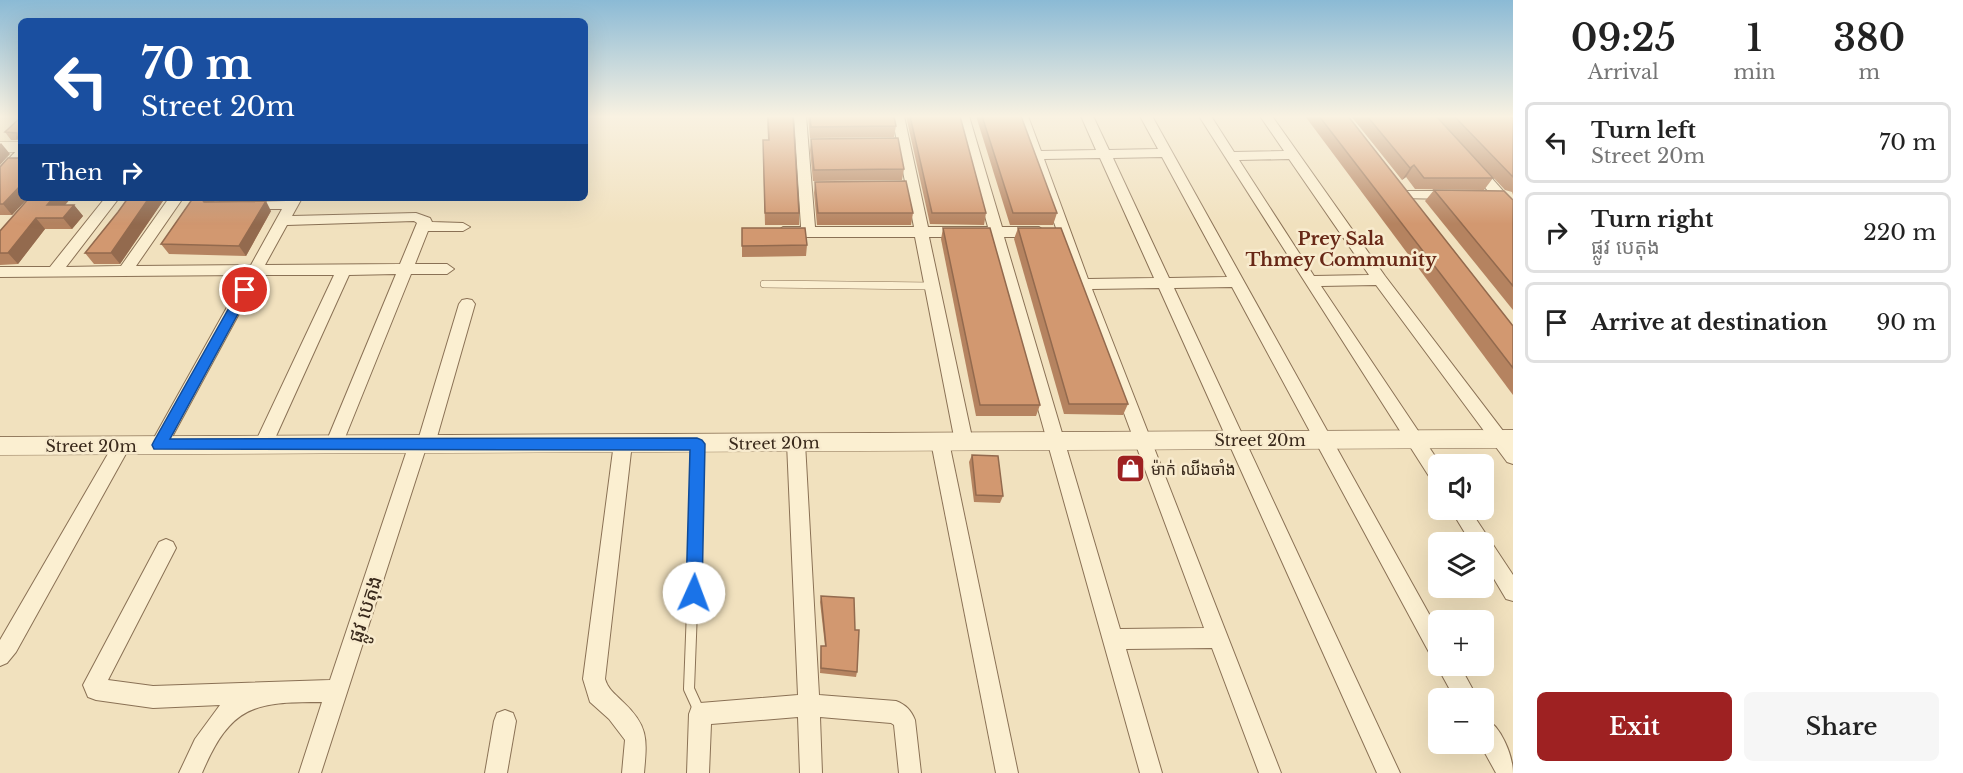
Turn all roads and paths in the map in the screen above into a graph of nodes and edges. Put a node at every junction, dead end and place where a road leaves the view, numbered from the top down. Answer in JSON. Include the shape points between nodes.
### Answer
{"nodes":[{"id":1,"x":809,"y":152,"type":"edge"},
{"id":2,"x":900,"y":152,"type":"edge"},
{"id":3,"x":973,"y":152,"type":"edge"},
{"id":4,"x":1035,"y":152,"type":"edge"},
{"id":5,"x":1228,"y":152,"type":"edge"},
{"id":6,"x":1291,"y":152,"type":"edge"},
{"id":7,"x":1166,"y":153,"type":"joint"},
{"id":8,"x":1105,"y":154,"type":"junction"},
{"id":9,"x":1036,"y":155,"type":"junction"},
{"id":10,"x":1293,"y":155,"type":"junction"},
{"id":11,"x":18,"y":156,"type":"edge"},
{"id":12,"x":1230,"y":156,"type":"junction"},
{"id":13,"x":1468,"y":160,"type":"edge"},
{"id":14,"x":0,"y":176,"type":"edge"},
{"id":15,"x":1507,"y":196,"type":"edge"},
{"id":16,"x":110,"y":201,"type":"edge"},
{"id":17,"x":175,"y":201,"type":"edge"},
{"id":18,"x":293,"y":201,"type":"edge"},
{"id":19,"x":237,"y":206,"type":"edge"},
{"id":20,"x":1513,"y":210,"type":"edge"},
{"id":21,"x":1418,"y":213,"type":"edge"},
{"id":22,"x":282,"y":221,"type":"junction"},
{"id":23,"x":424,"y":226,"type":"junction"},
{"id":24,"x":463,"y":227,"type":"dead end"},
{"id":25,"x":768,"y":232,"type":"edge"},
{"id":26,"x":808,"y":232,"type":"junction"},
{"id":27,"x":921,"y":232,"type":"junction"},
{"id":28,"x":996,"y":232,"type":"junction"},
{"id":29,"x":1064,"y":232,"type":"junction"},
{"id":30,"x":344,"y":269,"type":"junction"},
{"id":31,"x":447,"y":269,"type":"dead end"},
{"id":32,"x":256,"y":270,"type":"junction"},
{"id":33,"x":405,"y":270,"type":"junction"},
{"id":34,"x":125,"y":271,"type":"junction"},
{"id":35,"x":0,"y":272,"type":"edge"},
{"id":36,"x":54,"y":272,"type":"junction"},
{"id":37,"x":1380,"y":280,"type":"junction"},
{"id":38,"x":1310,"y":281,"type":"junction"},
{"id":39,"x":1236,"y":282,"type":"junction"},
{"id":40,"x":1162,"y":283,"type":"junction"},
{"id":41,"x":1083,"y":284,"type":"junction"},
{"id":42,"x":764,"y":285,"type":"dead end"},
{"id":43,"x":932,"y":286,"type":"junction"},
{"id":44,"x":467,"y":304,"type":"dead end"},
{"id":45,"x":1506,"y":439,"type":"edge"},
{"id":46,"x":1236,"y":440,"type":"junction"},
{"id":47,"x":1326,"y":440,"type":"junction"},
{"id":48,"x":1415,"y":440,"type":"junction"},
{"id":49,"x":1058,"y":441,"type":"junction"},
{"id":50,"x":1143,"y":441,"type":"junction"},
{"id":51,"x":796,"y":442,"type":"junction"},
{"id":52,"x":940,"y":442,"type":"junction"},
{"id":53,"x":964,"y":442,"type":"junction"},
{"id":54,"x":623,"y":443,"type":"junction"},
{"id":55,"x":422,"y":444,"type":"junction"},
{"id":56,"x":697,"y":444,"type":"junction"},
{"id":57,"x":159,"y":445,"type":"junction"},
{"id":58,"x":263,"y":445,"type":"junction"},
{"id":59,"x":334,"y":445,"type":"junction"},
{"id":60,"x":0,"y":446,"type":"edge"},
{"id":61,"x":123,"y":446,"type":"junction"},
{"id":62,"x":1513,"y":457,"type":"edge"},
{"id":63,"x":1428,"y":460,"type":"edge"},
{"id":64,"x":166,"y":548,"type":"dead end"},
{"id":65,"x":1494,"y":563,"type":"edge"},
{"id":66,"x":1513,"y":592,"type":"edge"},
{"id":67,"x":1428,"y":630,"type":"edge"},
{"id":68,"x":1218,"y":638,"type":"junction"},
{"id":69,"x":1114,"y":639,"type":"junction"},
{"id":70,"x":0,"y":656,"type":"edge"},
{"id":71,"x":338,"y":691,"type":"junction"},
{"id":72,"x":266,"y":693,"type":"junction"},
{"id":73,"x":809,"y":705,"type":"junction"},
{"id":74,"x":700,"y":714,"type":"junction"},
{"id":75,"x":506,"y":721,"type":"dead end"},
{"id":76,"x":1494,"y":747,"type":"edge"},
{"id":77,"x":190,"y":773,"type":"edge"},
{"id":78,"x":310,"y":773,"type":"edge"},
{"id":79,"x":496,"y":773,"type":"edge"},
{"id":80,"x":633,"y":773,"type":"edge"},
{"id":81,"x":698,"y":773,"type":"edge"},
{"id":82,"x":811,"y":773,"type":"edge"},
{"id":83,"x":910,"y":773,"type":"edge"},
{"id":84,"x":1007,"y":773,"type":"edge"},
{"id":85,"x":1151,"y":773,"type":"edge"},
{"id":86,"x":1270,"y":773,"type":"edge"},
{"id":87,"x":1389,"y":773,"type":"edge"},
{"id":88,"x":1508,"y":773,"type":"edge"}],
"edges":[{"from":1,"to":26,"type":"street"},
{"from":2,"to":27,"type":"street"},
{"from":3,"to":28,"type":"street"},
{"from":4,"to":9,"type":"street"},
{"from":5,"to":12,"type":"street"},
{"from":6,"to":10,"type":"street"},
{"from":7,"to":8,"type":"street"},
{"from":7,"to":39,"type":"street"},
{"from":8,"to":9,"type":"street"},
{"from":8,"to":40,"type":"street"},
{"from":9,"to":29,"type":"street"},
{"from":10,"to":12,"type":"street"},
{"from":10,"to":37,"type":"street"},
{"from":11,"to":14,"type":"street"},
{"from":12,"to":38,"type":"street"},
{"from":13,"to":15,"type":"street"},
{"from":15,"to":20,"type":"street"},
{"from":15,"to":21,"type":"street","via":[[1401,190]]},
{"from":16,"to":36,"type":"street"},
{"from":17,"to":34,"type":"street"},
{"from":18,"to":19,"type":"street"},
{"from":18,"to":22,"type":"street"},
{"from":22,"to":23,"type":"street","via":[[416,217],[425,221]]},
{"from":22,"to":32,"type":"street"},
{"from":23,"to":24,"type":"street"},
{"from":23,"to":33,"type":"street"},
{"from":25,"to":26,"type":"street"},
{"from":26,"to":27,"type":"street"},
{"from":27,"to":28,"type":"street"},
{"from":27,"to":43,"type":"street"},
{"from":28,"to":29,"type":"street"},
{"from":28,"to":49,"type":"street"},
{"from":29,"to":41,"type":"street"},
{"from":30,"to":32,"type":"street"},
{"from":30,"to":33,"type":"street"},
{"from":30,"to":58,"type":"street"},
{"from":31,"to":33,"type":"street"},
{"from":32,"to":34,"type":"street"},
{"from":32,"to":57,"type":"street"},
{"from":33,"to":59,"type":"street"},
{"from":34,"to":36,"type":"street"},
{"from":35,"to":36,"type":"street"},
{"from":37,"to":38,"type":"street"},
{"from":37,"to":45,"type":"street"},
{"from":38,"to":48,"type":"street"},
{"from":39,"to":40,"type":"street"},
{"from":39,"to":47,"type":"street"},
{"from":40,"to":41,"type":"street"},
{"from":40,"to":46,"type":"street"},
{"from":41,"to":50,"type":"street"},
{"from":42,"to":43,"type":"lane"},
{"from":43,"to":53,"type":"street"},
{"from":44,"to":55,"type":"street","name":"ផ្លូវ បេតុង"},
{"from":45,"to":48,"type":"street","name":"Street 20m"},
{"from":45,"to":62,"type":"street"},
{"from":46,"to":47,"type":"street","name":"Street 20m"},
{"from":46,"to":50,"type":"street","name":"Street 20m"},
{"from":46,"to":87,"type":"street"},
{"from":47,"to":48,"type":"street","name":"Street 20m"},
{"from":47,"to":67,"type":"street"},
{"from":48,"to":63,"type":"street"},
{"from":49,"to":50,"type":"street","name":"Street 20m"},
{"from":49,"to":53,"type":"street","name":"Street 20m"},
{"from":49,"to":69,"type":"street"},
{"from":50,"to":68,"type":"street"},
{"from":51,"to":52,"type":"street","name":"Street 20m"},
{"from":51,"to":56,"type":"street","name":"Street 20m"},
{"from":51,"to":73,"type":"street"},
{"from":52,"to":53,"type":"street","name":"Street 20m"},
{"from":52,"to":84,"type":"street"},
{"from":54,"to":55,"type":"street","name":"Street 20m"},
{"from":54,"to":56,"type":"street","name":"Street 20m"},
{"from":54,"to":80,"type":"street","via":[[594,679],[598,694],[636,737]]},
{"from":55,"to":59,"type":"street","name":"Street 20m"},
{"from":55,"to":71,"type":"street","name":"ផ្លូវ បេតុង"},
{"from":56,"to":74,"type":"lane","via":[[689,689]]},
{"from":57,"to":58,"type":"street","name":"Street 20m"},
{"from":57,"to":61,"type":"street","name":"Street 20m"},
{"from":58,"to":59,"type":"street","name":"Street 20m"},
{"from":60,"to":61,"type":"street","name":"Street 20m"},
{"from":61,"to":70,"type":"street"},
{"from":64,"to":72,"type":"street","via":[[94,685],[96,689],[153,697]]},
{"from":65,"to":66,"type":"street"},
{"from":68,"to":69,"type":"street"},
{"from":68,"to":86,"type":"street"},
{"from":69,"to":85,"type":"street"},
{"from":71,"to":72,"type":"street"},
{"from":71,"to":78,"type":"street","name":"ផ្លូវ បេតុង"},
{"from":72,"to":77,"type":"street","via":[[237,703],[216,724]]},
{"from":73,"to":74,"type":"street"},
{"from":73,"to":82,"type":"street"},
{"from":73,"to":83,"type":"street","via":[[901,715]]},
{"from":74,"to":81,"type":"street"},
{"from":75,"to":79,"type":"street"},
{"from":76,"to":88,"type":"street"}]}
